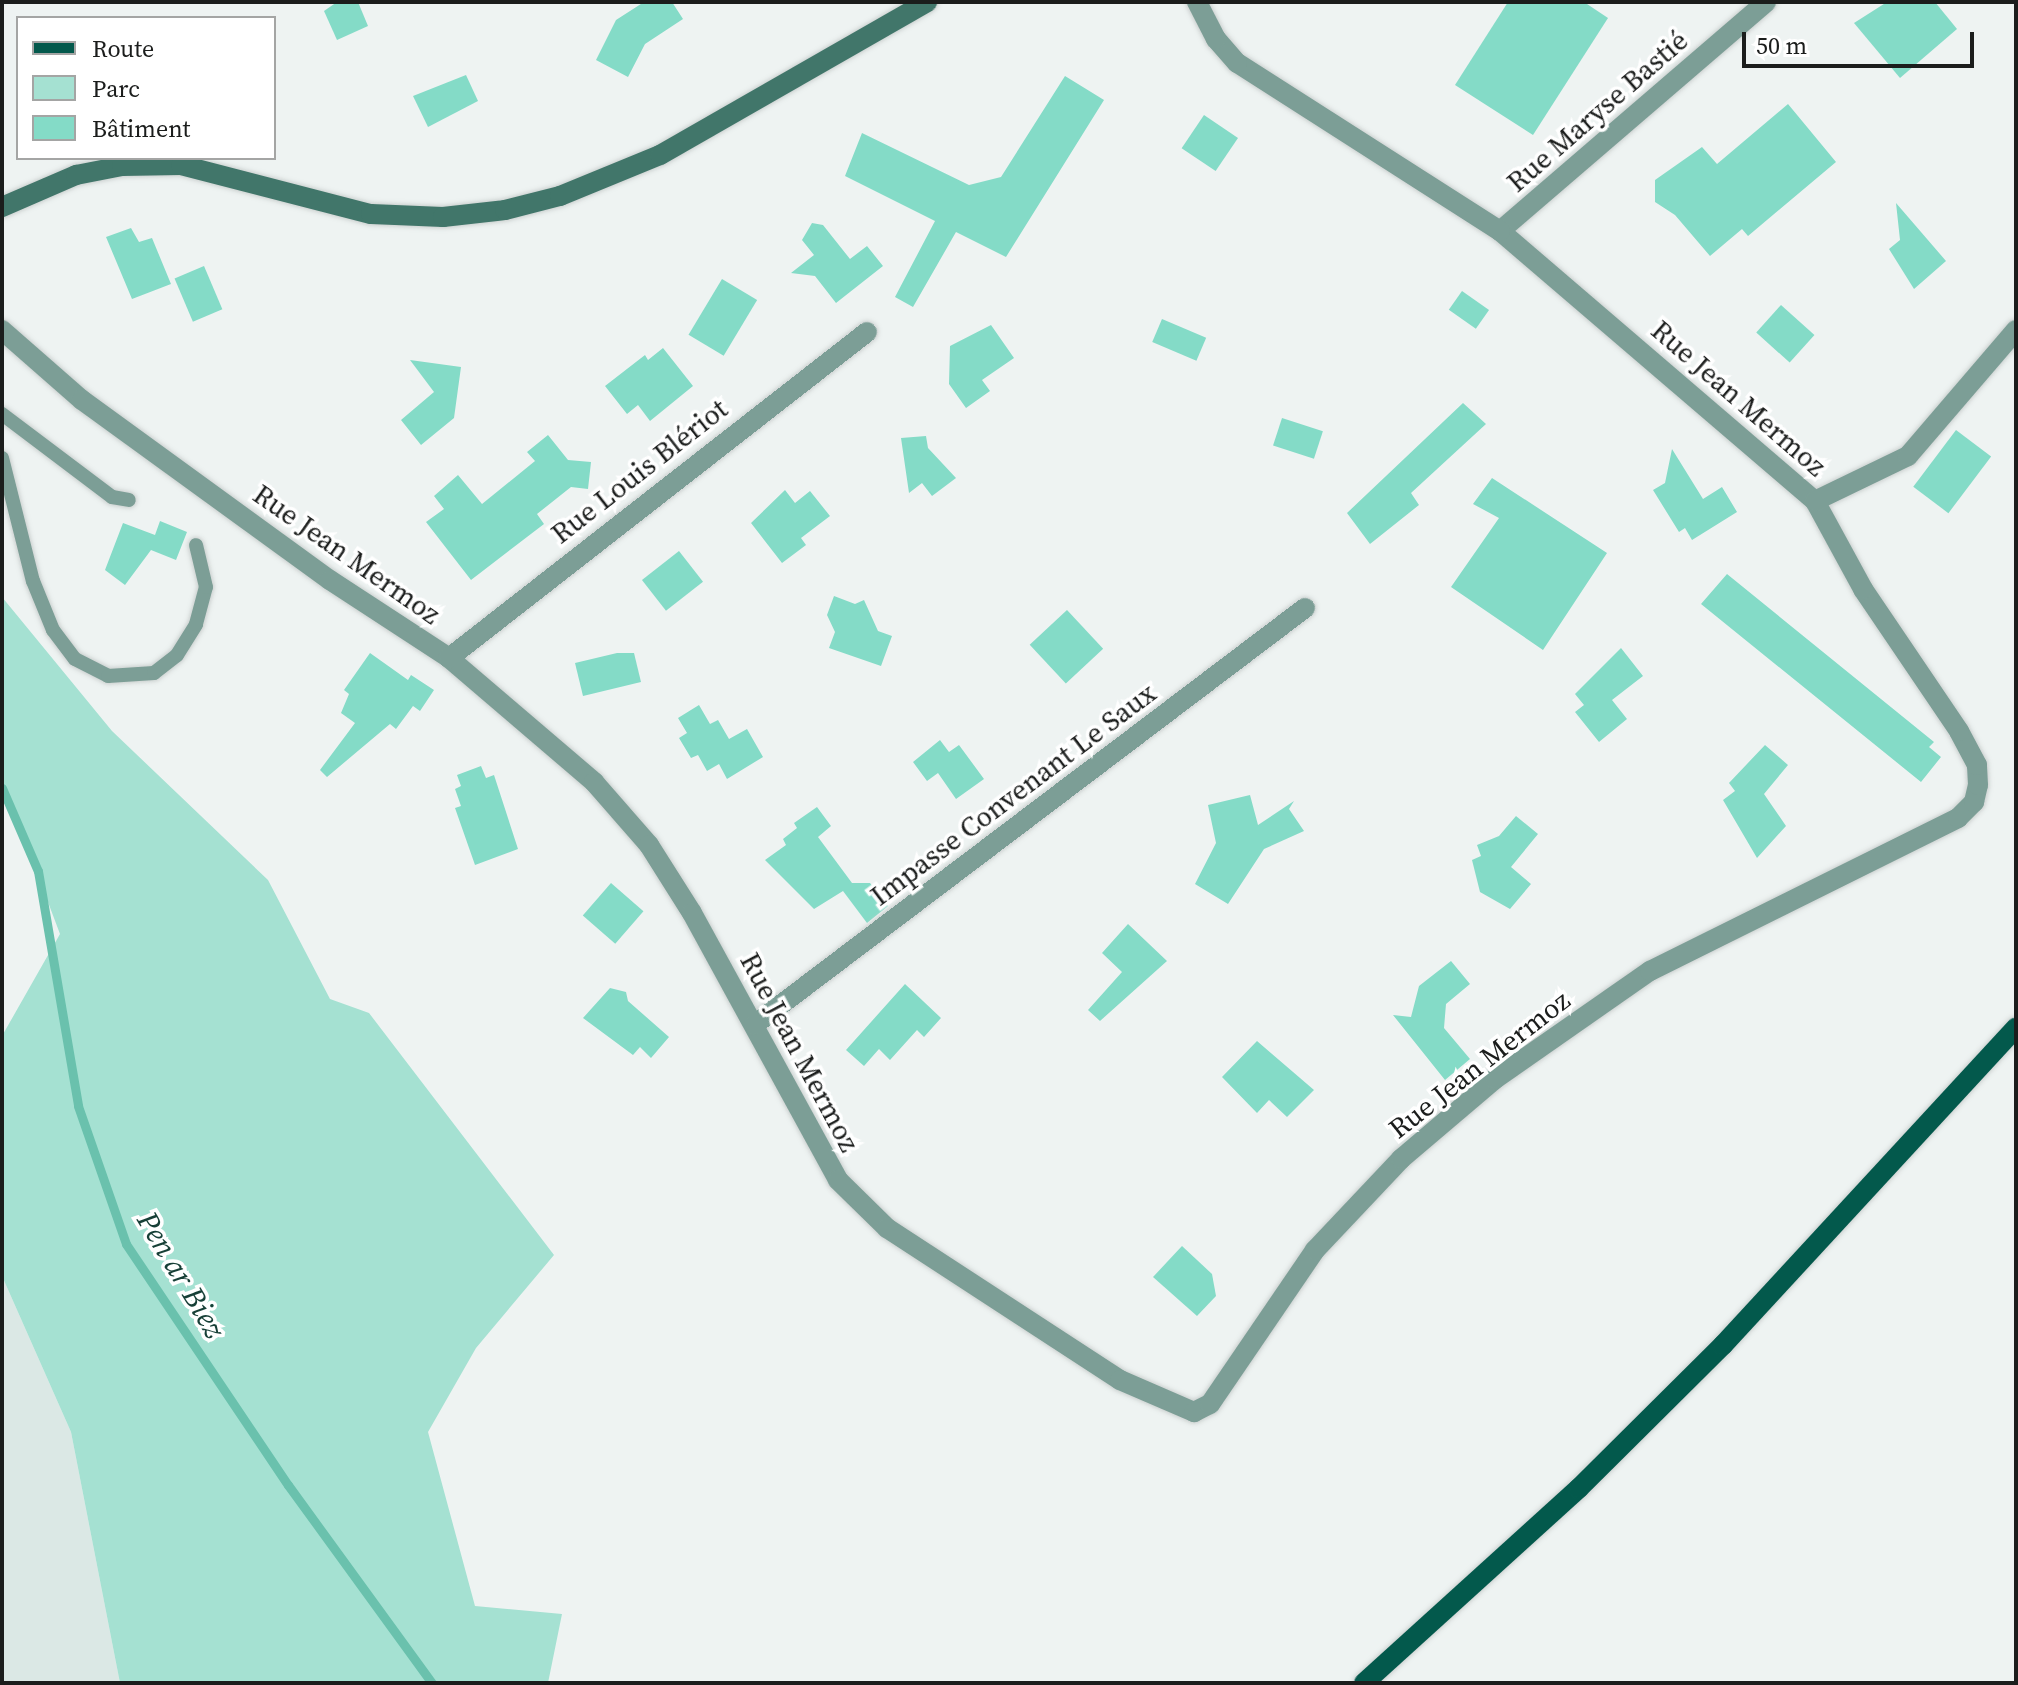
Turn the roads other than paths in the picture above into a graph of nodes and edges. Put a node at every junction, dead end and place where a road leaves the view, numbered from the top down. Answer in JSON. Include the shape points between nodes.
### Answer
{"nodes":[{"id":1,"x":927,"y":2,"type":"edge"},
{"id":2,"x":1197,"y":2,"type":"edge"},
{"id":3,"x":1766,"y":2,"type":"edge"},
{"id":4,"x":2,"y":207,"type":"edge"},
{"id":5,"x":1500,"y":231,"type":"junction"},
{"id":6,"x":2016,"y":330,"type":"edge"},
{"id":7,"x":867,"y":332,"type":"dead end"},
{"id":8,"x":3,"y":335,"type":"edge"},
{"id":9,"x":2,"y":414,"type":"edge"},
{"id":10,"x":2,"y":458,"type":"edge"},
{"id":11,"x":129,"y":500,"type":"dead end"},
{"id":12,"x":1815,"y":501,"type":"junction"},
{"id":13,"x":196,"y":545,"type":"dead end"},
{"id":14,"x":1305,"y":608,"type":"dead end"},
{"id":15,"x":449,"y":658,"type":"junction"},
{"id":16,"x":754,"y":1025,"type":"junction"},
{"id":17,"x":2016,"y":1027,"type":"edge"},
{"id":18,"x":1364,"y":1683,"type":"edge"}],
"edges":[{"from":1,"to":4,"type":"main road","via":[[660,155],[560,196],[505,210],[443,217],[371,214],[181,165],[122,166],[76,175]]},
{"from":2,"to":5,"type":"street","name":"Rue Jean Mermoz","via":[[1216,39],[1237,63]]},
{"from":3,"to":5,"type":"street","name":"Rue Maryse Bastié"},
{"from":5,"to":12,"type":"street","name":"Rue Jean Mermoz"},
{"from":6,"to":12,"type":"street","via":[[1908,456]]},
{"from":7,"to":15,"type":"street","name":"Rue Louis Blériot"},
{"from":8,"to":15,"type":"street","name":"Rue Jean Mermoz","via":[[82,400],[330,580]]},
{"from":9,"to":11,"type":"lane","via":[[112,497]]},
{"from":10,"to":13,"type":"lane","via":[[33,581],[53,630],[75,659],[108,676],[154,673],[177,655],[196,624],[206,587]]},
{"from":12,"to":16,"type":"street","name":"Rue Jean Mermoz","via":[[1863,589],[1977,765],[1974,802],[1958,818],[1650,971],[1495,1079],[1401,1159],[1315,1250],[1210,1404],[1194,1412],[1120,1380],[887,1228],[838,1180]]},
{"from":14,"to":16,"type":"street","name":"Impasse Convenant Le Saux"},
{"from":15,"to":16,"type":"street","name":"Rue Jean Mermoz","via":[[594,782],[649,845]]},
{"from":17,"to":18,"type":"main road","via":[[1723,1345],[1579,1488]]}]}
